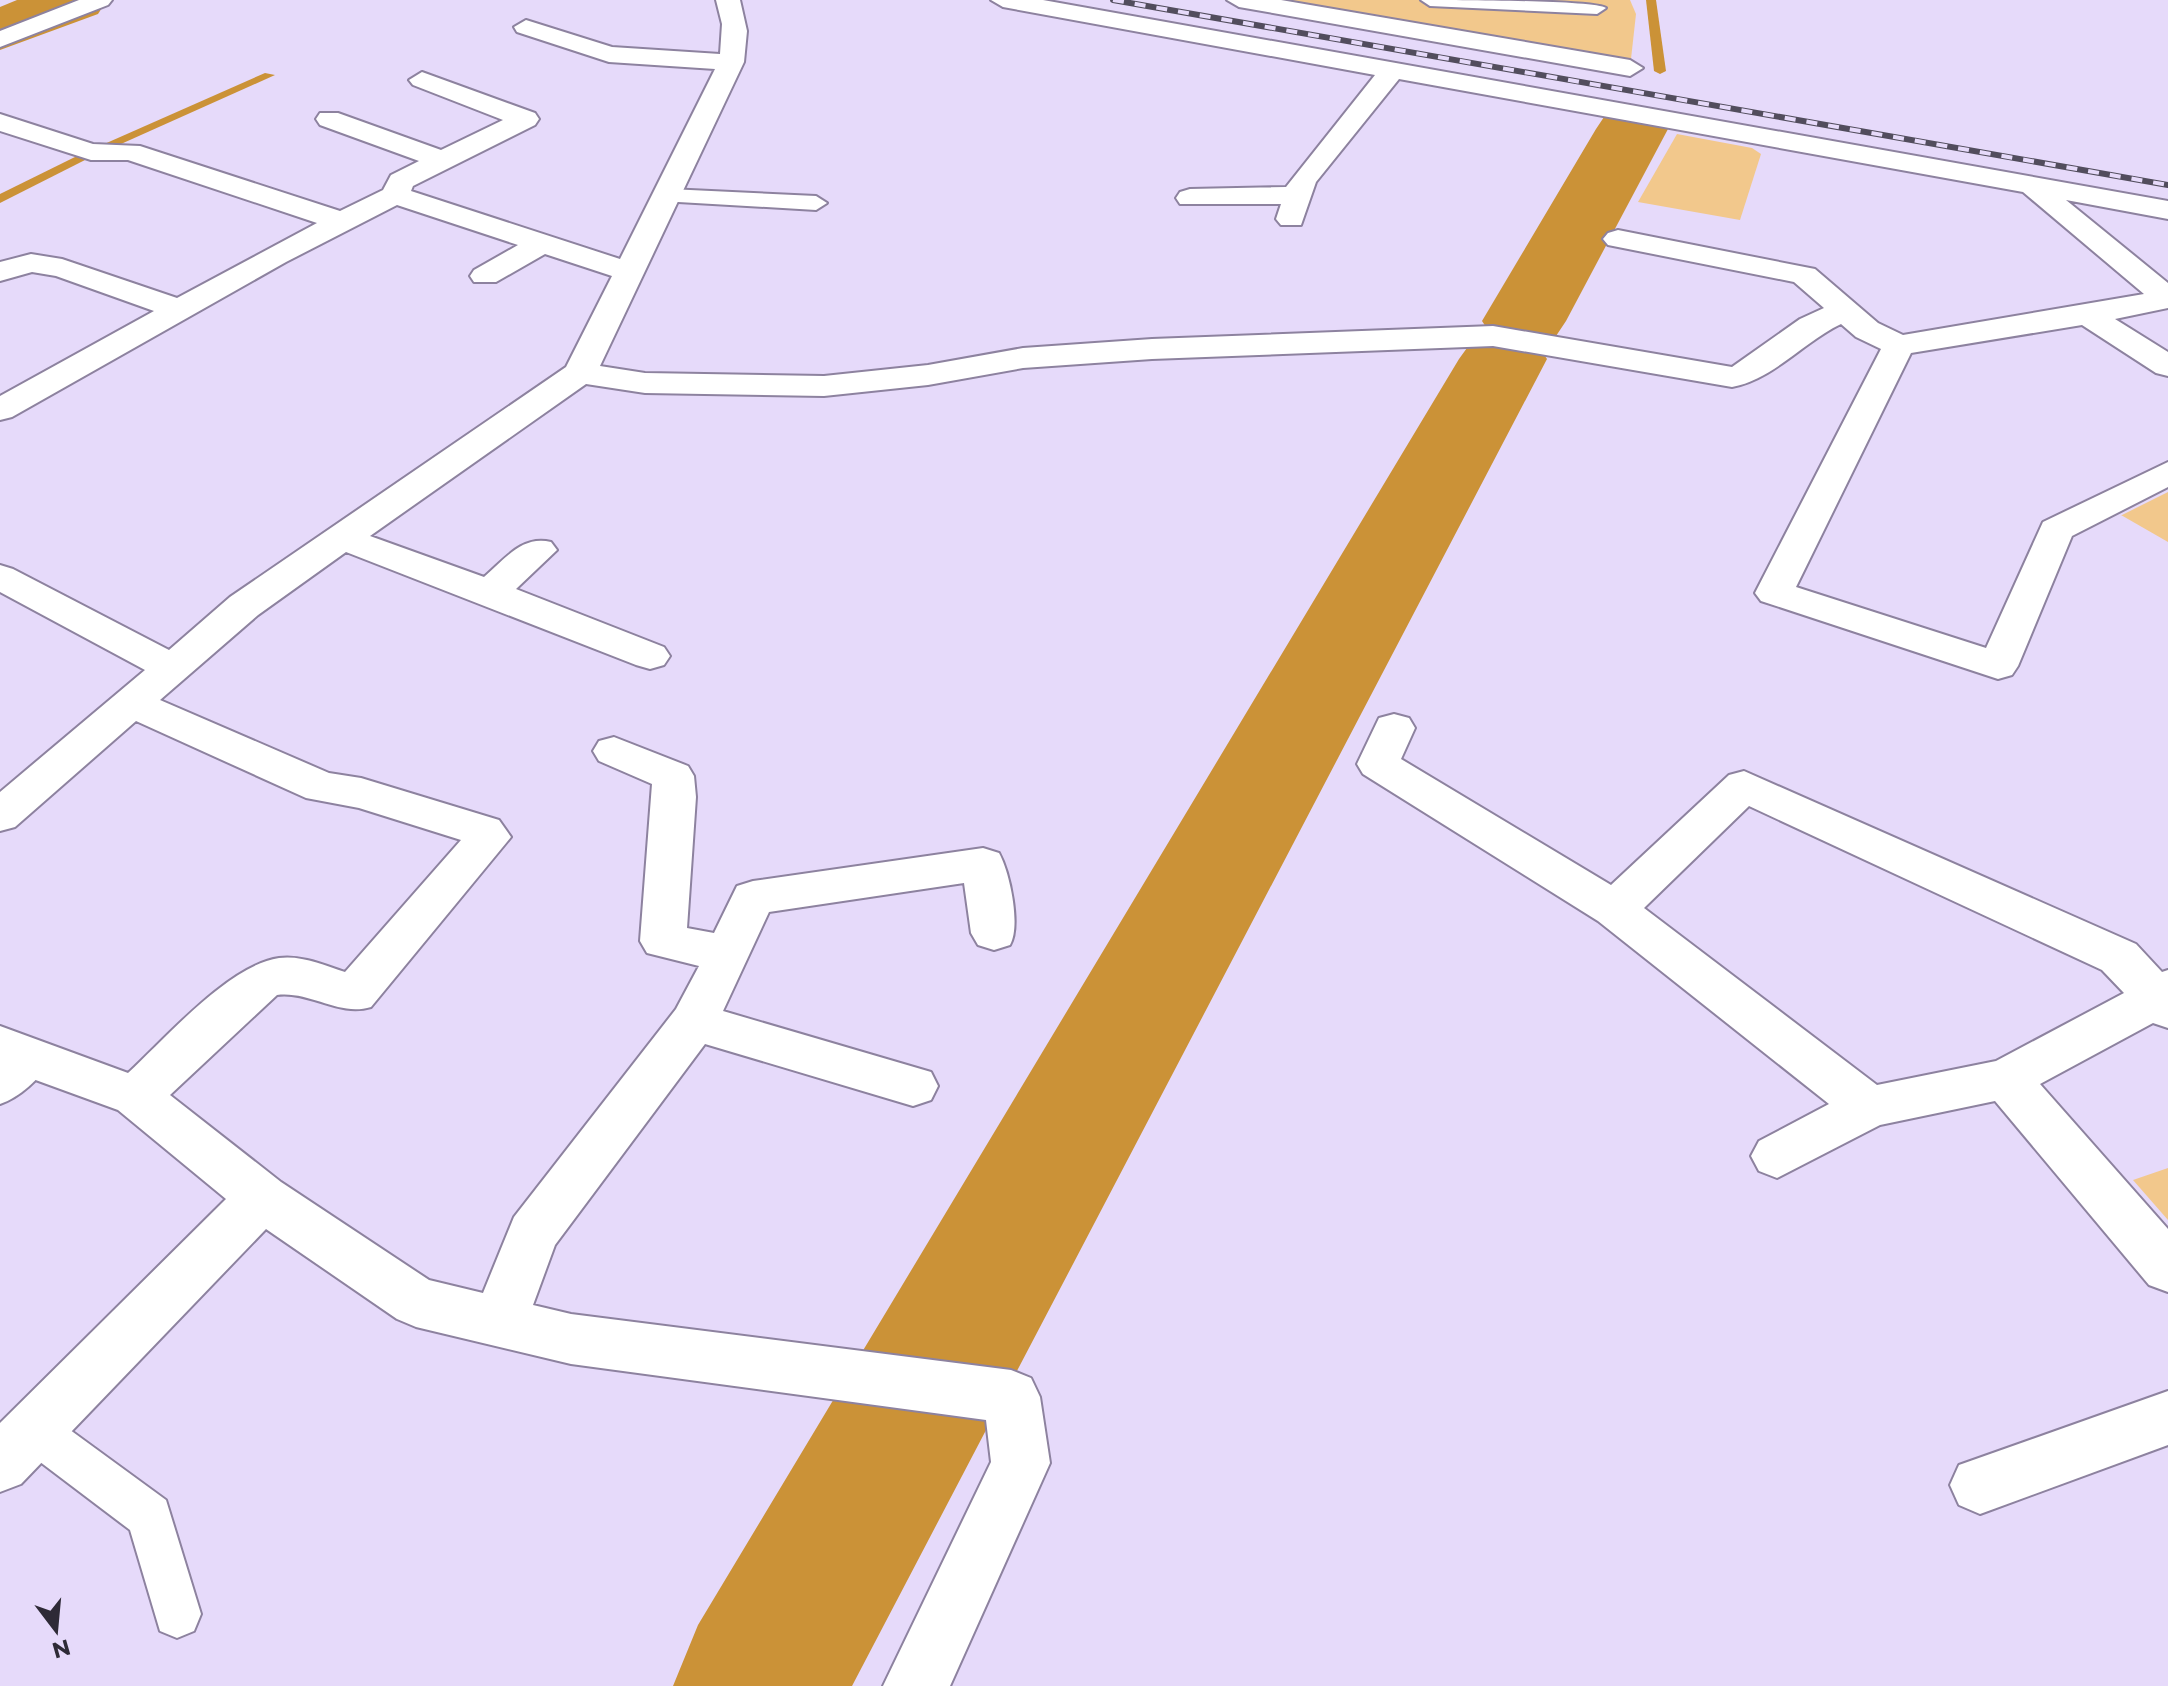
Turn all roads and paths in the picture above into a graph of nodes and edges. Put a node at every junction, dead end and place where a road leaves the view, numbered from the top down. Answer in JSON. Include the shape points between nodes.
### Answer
{"nodes":[{"id":1,"x":100,"y":0,"type":"edge"},
{"id":2,"x":728,"y":0,"type":"edge"},
{"id":3,"x":1003,"y":0,"type":"edge"},
{"id":4,"x":1239,"y":0,"type":"edge"},
{"id":5,"x":1430,"y":0,"type":"edge"},
{"id":6,"x":1289,"y":4,"type":"edge"},
{"id":7,"x":1597,"y":8,"type":"dead end"},
{"id":8,"x":526,"y":27,"type":"dead end"},
{"id":9,"x":591,"y":28,"type":"dead end"},
{"id":10,"x":0,"y":40,"type":"edge"},
{"id":11,"x":567,"y":40,"type":"junction"},
{"id":12,"x":731,"y":62,"type":"junction"},
{"id":13,"x":1630,"y":68,"type":"dead end"},
{"id":14,"x":1393,"y":70,"type":"junction"},
{"id":15,"x":423,"y":94,"type":"dead end"},
{"id":16,"x":329,"y":119,"type":"dead end"},
{"id":17,"x":0,"y":122,"type":"edge"},
{"id":18,"x":444,"y":161,"type":"junction"},
{"id":19,"x":2025,"y":179,"type":"junction"},
{"id":20,"x":395,"y":195,"type":"junction"},
{"id":21,"x":669,"y":196,"type":"junction"},
{"id":22,"x":1190,"y":198,"type":"dead end"},
{"id":23,"x":816,"y":203,"type":"dead end"},
{"id":24,"x":2168,"y":210,"type":"edge"},
{"id":25,"x":340,"y":221,"type":"junction"},
{"id":26,"x":1618,"y":239,"type":"dead end"},
{"id":27,"x":542,"y":243,"type":"junction"},
{"id":28,"x":0,"y":272,"type":"edge"},
{"id":29,"x":631,"y":272,"type":"junction"},
{"id":30,"x":485,"y":276,"type":"dead end"},
{"id":31,"x":180,"y":310,"type":"junction"},
{"id":32,"x":1844,"y":311,"type":"junction"},
{"id":33,"x":2087,"y":315,"type":"junction"},
{"id":34,"x":1899,"y":345,"type":"junction"},
{"id":35,"x":2168,"y":366,"type":"edge"},
{"id":36,"x":580,"y":373,"type":"junction"},
{"id":37,"x":0,"y":410,"type":"edge"},
{"id":38,"x":2168,"y":473,"type":"edge"},
{"id":39,"x":344,"y":539,"type":"junction"},
{"id":40,"x":538,"y":550,"type":"dead end"},
{"id":41,"x":0,"y":577,"type":"edge"},
{"id":42,"x":490,"y":592,"type":"junction"},
{"id":43,"x":650,"y":656,"type":"dead end"},
{"id":44,"x":172,"y":668,"type":"junction"},
{"id":45,"x":131,"y":703,"type":"junction"},
{"id":46,"x":1394,"y":728,"type":"dead end"},
{"id":47,"x":614,"y":751,"type":"dead end"},
{"id":48,"x":0,"y":816,"type":"edge"},
{"id":49,"x":1614,"y":909,"type":"junction"},
{"id":50,"x":994,"y":933,"type":"dead end"},
{"id":51,"x":728,"y":954,"type":"junction"},
{"id":52,"x":2164,"y":999,"type":"edge"},
{"id":53,"x":694,"y":1022,"type":"junction"},
{"id":54,"x":10,"y":1064,"type":"edge"},
{"id":55,"x":2006,"y":1079,"type":"junction"},
{"id":56,"x":913,"y":1086,"type":"dead end"},
{"id":57,"x":136,"y":1096,"type":"junction"},
{"id":58,"x":1869,"y":1107,"type":"junction"},
{"id":59,"x":1777,"y":1156,"type":"dead end"},
{"id":60,"x":262,"y":1198,"type":"junction"},
{"id":61,"x":2168,"y":1268,"type":"edge"},
{"id":62,"x":499,"y":1321,"type":"junction"},
{"id":63,"x":2168,"y":1418,"type":"edge"},
{"id":64,"x":17,"y":1447,"type":"edge"},
{"id":65,"x":1980,"y":1485,"type":"dead end"},
{"id":66,"x":177,"y":1614,"type":"dead end"},
{"id":67,"x":915,"y":1686,"type":"edge"}],
"edges":[{"from":1,"to":10,"type":"street"},
{"from":2,"to":12,"type":"street","via":[[736,20]]},
{"from":3,"to":14,"type":"street"},
{"from":4,"to":6,"type":"street"},
{"from":5,"to":7,"type":"lane"},
{"from":6,"to":13,"type":"street"},
{"from":8,"to":11,"type":"street"},
{"from":9,"to":11,"type":"street"},
{"from":11,"to":12,"type":"street","via":[[609,54]]},
{"from":12,"to":21,"type":"street"},
{"from":14,"to":19,"type":"street"},
{"from":14,"to":22,"type":"street","via":[[1302,181],[1295,207]]},
{"from":15,"to":18,"type":"street","via":[[456,93],[526,119]]},
{"from":16,"to":18,"type":"street"},
{"from":17,"to":25,"type":"street","via":[[91,152],[130,152]]},
{"from":18,"to":20,"type":"street","via":[[401,181]]},
{"from":19,"to":24,"type":"street"},
{"from":19,"to":33,"type":"street","via":[[2168,299]]},
{"from":20,"to":25,"type":"street"},
{"from":20,"to":27,"type":"street","via":[[469,209]]},
{"from":21,"to":23,"type":"lane"},
{"from":21,"to":29,"type":"street"},
{"from":25,"to":31,"type":"street"},
{"from":26,"to":32,"type":"street","via":[[1726,250],[1804,275]]},
{"from":27,"to":29,"type":"street"},
{"from":27,"to":30,"type":"street"},
{"from":28,"to":31,"type":"street","via":[[31,263],[62,268]]},
{"from":29,"to":36,"type":"street"},
{"from":31,"to":37,"type":"street"},
{"from":32,"to":34,"type":"street","via":[[1867,330]]},
{"from":32,"to":36,"type":"street","via":[[1732,377],[1493,336],[1052,356],[824,386],[645,383]]},
{"from":33,"to":34,"type":"street"},
{"from":33,"to":35,"type":"street"},
{"from":34,"to":38,"type":"street","via":[[1774,593],[1998,666],[2056,530]]},
{"from":36,"to":39,"type":"street"},
{"from":39,"to":42,"type":"street"},
{"from":39,"to":44,"type":"street","via":[[244,606]]},
{"from":40,"to":42,"type":"street"},
{"from":41,"to":44,"type":"street"},
{"from":42,"to":43,"type":"street"},
{"from":44,"to":45,"type":"street"},
{"from":45,"to":48,"type":"street"},
{"from":45,"to":57,"type":"street","via":[[321,787],[361,793],[484,831],[489,837],[354,994],[289,973],[271,975]]},
{"from":46,"to":49,"type":"street","via":[[1378,764]]},
{"from":47,"to":51,"type":"street","via":[[673,776],[663,941]]},
{"from":49,"to":52,"type":"street","via":[[1744,786],[2119,957]]},
{"from":49,"to":58,"type":"street"},
{"from":50,"to":51,"type":"street","via":[[983,864],[753,898]]},
{"from":51,"to":53,"type":"street"},
{"from":52,"to":55,"type":"street"},
{"from":53,"to":56,"type":"street"},
{"from":53,"to":62,"type":"street","via":[[533,1233]]},
{"from":54,"to":57,"type":"street"},
{"from":55,"to":58,"type":"street"},
{"from":55,"to":61,"type":"street"},
{"from":57,"to":60,"type":"street"},
{"from":58,"to":59,"type":"street"},
{"from":60,"to":62,"type":"street","via":[[416,1302]]},
{"from":60,"to":64,"type":"street"},
{"from":62,"to":67,"type":"street","via":[[571,1339],[1011,1397],[1021,1463]]},
{"from":63,"to":65,"type":"street"},
{"from":64,"to":66,"type":"lane","via":[[150,1516]]}]}
